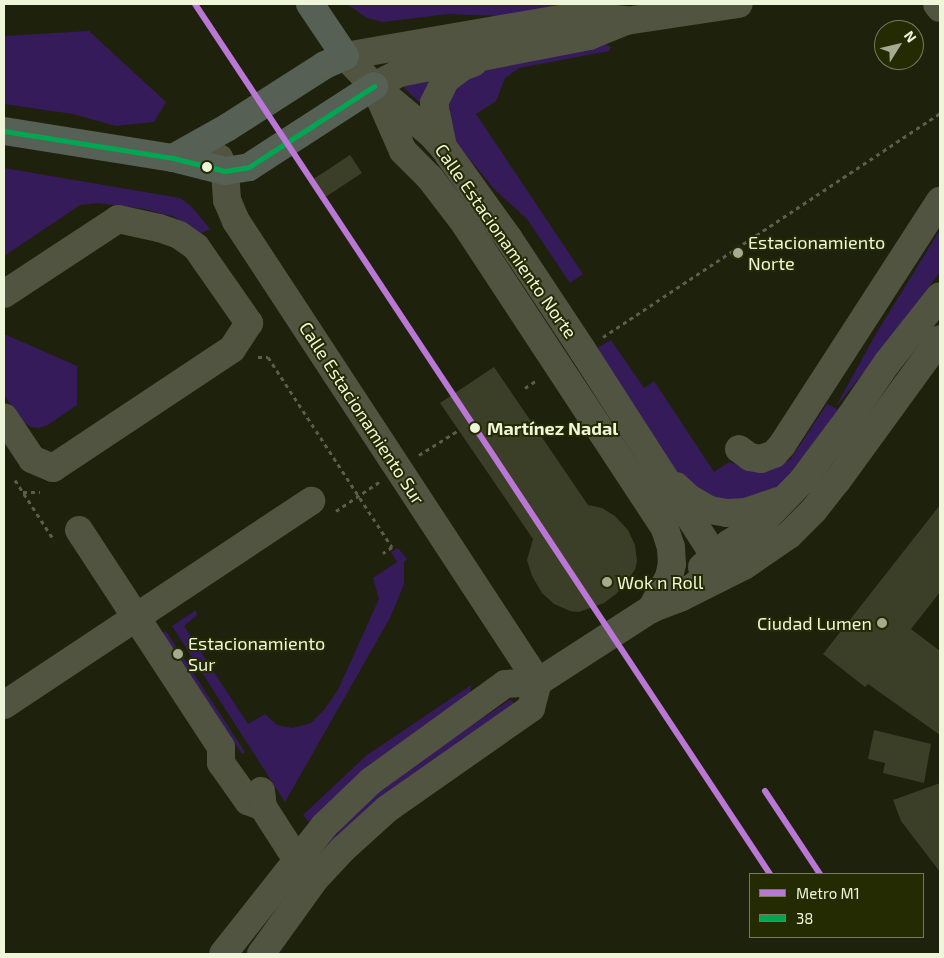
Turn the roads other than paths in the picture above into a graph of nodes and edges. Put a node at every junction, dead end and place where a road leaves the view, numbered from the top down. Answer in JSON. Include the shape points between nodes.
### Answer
{"nodes":[{"id":1,"x":310,"y":4,"type":"edge"},
{"id":2,"x":739,"y":4,"type":"edge"},
{"id":3,"x":937,"y":4,"type":"edge"},
{"id":4,"x":940,"y":8,"type":"edge"},
{"id":5,"x":626,"y":21,"type":"junction"},
{"id":6,"x":500,"y":52,"type":"junction"},
{"id":7,"x":345,"y":56,"type":"junction"},
{"id":8,"x":374,"y":86,"type":"junction"},
{"id":9,"x":4,"y":131,"type":"edge"},
{"id":10,"x":198,"y":145,"type":"junction"},
{"id":11,"x":443,"y":147,"type":"junction"},
{"id":12,"x":173,"y":158,"type":"junction"},
{"id":13,"x":237,"y":169,"type":"junction"},
{"id":14,"x":940,"y":201,"type":"edge"},
{"id":15,"x":4,"y":294,"type":"edge"},
{"id":16,"x":940,"y":296,"type":"edge"},
{"id":17,"x":940,"y":339,"type":"edge"},
{"id":18,"x":4,"y":417,"type":"edge"},
{"id":19,"x":739,"y":449,"type":"dead end"},
{"id":20,"x":650,"y":454,"type":"junction"},
{"id":21,"x":788,"y":496,"type":"junction"},
{"id":22,"x":311,"y":501,"type":"dead end"},
{"id":23,"x":665,"y":529,"type":"junction"},
{"id":24,"x":79,"y":530,"type":"dead end"},
{"id":25,"x":709,"y":565,"type":"junction"},
{"id":26,"x":744,"y":566,"type":"junction"},
{"id":27,"x":682,"y":597,"type":"junction"},
{"id":28,"x":650,"y":609,"type":"junction"},
{"id":29,"x":136,"y":618,"type":"junction"},
{"id":30,"x":538,"y":682,"type":"junction"},
{"id":31,"x":4,"y":705,"type":"edge"},
{"id":32,"x":306,"y":869,"type":"junction"},
{"id":33,"x":223,"y":954,"type":"edge"},
{"id":34,"x":261,"y":954,"type":"edge"}],
"edges":[{"from":1,"to":7,"type":"main road"},
{"from":2,"to":5,"type":"street"},
{"from":3,"to":4,"type":"street"},
{"from":5,"to":6,"type":"street","via":[[588,36]]},
{"from":5,"to":7,"type":"street","via":[[582,15]]},
{"from":6,"to":8,"type":"street","via":[[399,73]]},
{"from":6,"to":11,"type":"street","via":[[462,67],[445,80],[434,103]]},
{"from":7,"to":8,"type":"street"},
{"from":7,"to":10,"type":"main road","via":[[310,74]]},
{"from":8,"to":11,"type":"street","name":"Calle Estacionamiento Norte"},
{"from":8,"to":13,"type":"main road","via":[[331,115]]},
{"from":8,"to":23,"type":"street","name":"Calle Estacionamiento Norte","via":[[403,151],[430,178],[465,224]]},
{"from":9,"to":12,"type":"main road"},
{"from":10,"to":12,"type":"main road"},
{"from":10,"to":13,"type":"street"},
{"from":11,"to":20,"type":"street","name":"Calle Estacionamiento Norte","via":[[509,239]]},
{"from":12,"to":13,"type":"main road"},
{"from":13,"to":30,"type":"street","name":"Calle Estacionamiento Sur","via":[[227,200],[236,221]]},
{"from":14,"to":19,"type":"street","via":[[782,445],[774,454],[761,459]]},
{"from":15,"to":18,"type":"street","via":[[118,220],[158,228],[196,247],[249,323],[232,349],[53,468],[32,459]]},
{"from":16,"to":21,"type":"street"},
{"from":17,"to":26,"type":"street","via":[[814,510],[789,535]]},
{"from":20,"to":21,"type":"street","via":[[689,498],[710,510],[746,512]]},
{"from":20,"to":25,"type":"street","name":"Calle Estacionamiento Norte"},
{"from":21,"to":25,"type":"street","via":[[760,523],[728,544]]},
{"from":22,"to":29,"type":"street"},
{"from":23,"to":25,"type":"street","via":[[684,550]]},
{"from":23,"to":28,"type":"street","name":"Calle Estacionamiento Norte","via":[[671,547],[669,577]]},
{"from":24,"to":29,"type":"street"},
{"from":25,"to":26,"type":"street"},
{"from":25,"to":27,"type":"street"},
{"from":25,"to":28,"type":"street"},
{"from":26,"to":27,"type":"street"},
{"from":27,"to":28,"type":"street"},
{"from":28,"to":30,"type":"street"},
{"from":29,"to":31,"type":"street"},
{"from":29,"to":32,"type":"street","via":[[221,747],[221,763],[248,801],[264,807]]},
{"from":30,"to":32,"type":"street","via":[[531,708]]},
{"from":32,"to":33,"type":"street","via":[[280,879]]},
{"from":32,"to":34,"type":"street"}]}
